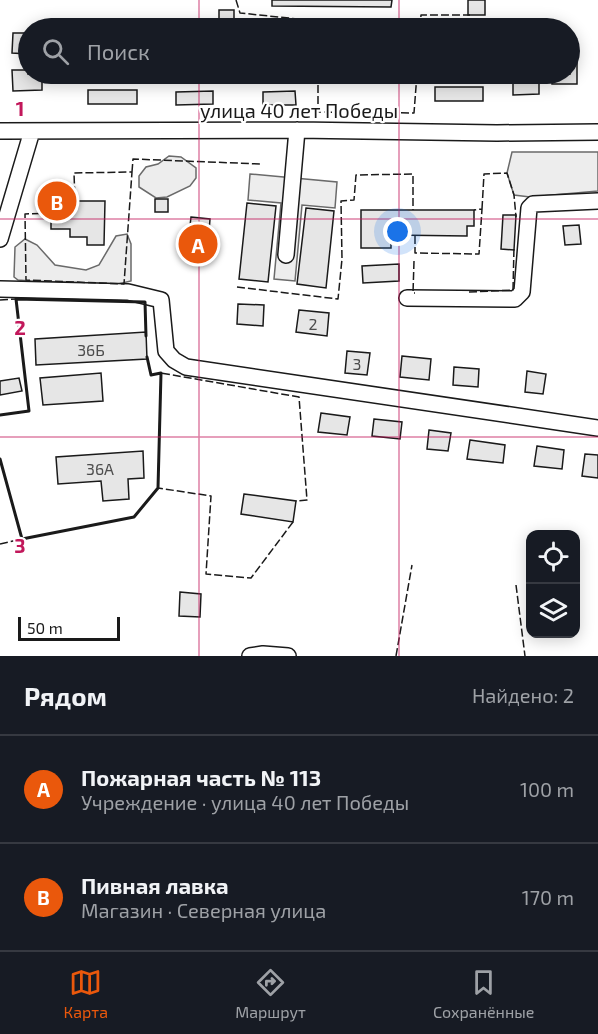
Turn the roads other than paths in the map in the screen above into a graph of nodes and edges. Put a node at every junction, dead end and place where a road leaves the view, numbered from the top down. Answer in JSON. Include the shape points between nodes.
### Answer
{"nodes":[{"id":1,"x":297,"y":130,"type":"junction"},
{"id":2,"x":0,"y":131,"type":"edge"},
{"id":3,"x":32,"y":131,"type":"junction"},
{"id":4,"x":598,"y":132,"type":"edge"},
{"id":5,"x":598,"y":201,"type":"edge"},
{"id":6,"x":0,"y":239,"type":"edge"},
{"id":7,"x":286,"y":255,"type":"dead end"},
{"id":8,"x":0,"y":289,"type":"edge"},
{"id":9,"x":407,"y":298,"type":"dead end"},
{"id":10,"x":598,"y":429,"type":"edge"},
{"id":11,"x":250,"y":656,"type":"edge"},
{"id":12,"x":288,"y":656,"type":"edge"}],
"edges":[{"from":1,"to":3,"type":"street","name":"улица 40 лет Победы"},
{"from":1,"to":4,"type":"street","name":"улица 40 лет Победы"},
{"from":1,"to":7,"type":"street"},
{"from":2,"to":3,"type":"street","name":"улица 40 лет Победы"},
{"from":3,"to":6,"type":"street"},
{"from":5,"to":9,"type":"street","via":[[533,204],[529,208],[522,292],[514,299]]},
{"from":8,"to":10,"type":"street","via":[[128,291],[161,300],[166,351],[186,367]]},
{"from":11,"to":12,"type":"street"}]}
